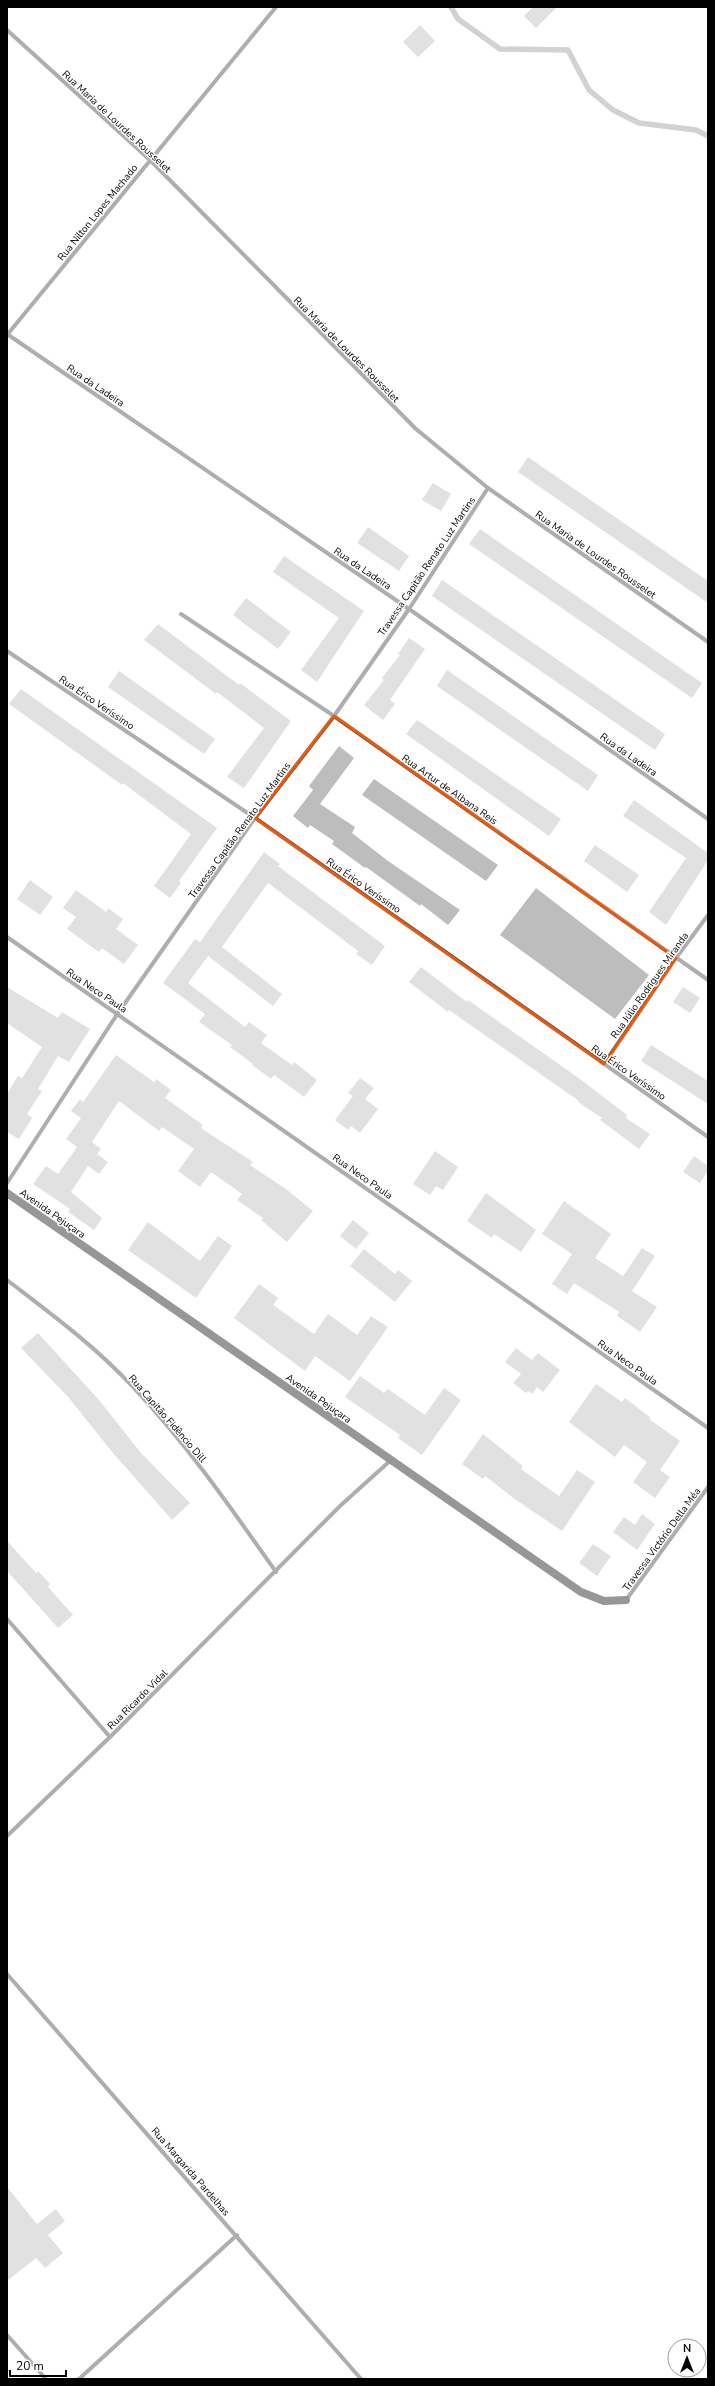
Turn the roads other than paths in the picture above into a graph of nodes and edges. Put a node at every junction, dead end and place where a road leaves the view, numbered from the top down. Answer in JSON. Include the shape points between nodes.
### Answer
{"nodes":[{"id":1,"x":276,"y":7,"type":"edge"},
{"id":2,"x":7,"y":30,"type":"edge"},
{"id":3,"x":150,"y":160,"type":"junction"},
{"id":4,"x":7,"y":334,"type":"edge"},
{"id":5,"x":488,"y":488,"type":"junction"},
{"id":6,"x":409,"y":609,"type":"junction"},
{"id":7,"x":181,"y":614,"type":"dead end"},
{"id":8,"x":708,"y":642,"type":"edge"},
{"id":9,"x":7,"y":651,"type":"edge"},
{"id":10,"x":334,"y":716,"type":"junction"},
{"id":11,"x":255,"y":818,"type":"junction"},
{"id":12,"x":708,"y":819,"type":"edge"},
{"id":13,"x":708,"y":915,"type":"edge"},
{"id":14,"x":7,"y":938,"type":"edge"},
{"id":15,"x":676,"y":958,"type":"junction"},
{"id":16,"x":708,"y":980,"type":"edge"},
{"id":17,"x":118,"y":1014,"type":"junction"},
{"id":18,"x":604,"y":1064,"type":"junction"},
{"id":19,"x":708,"y":1137,"type":"edge"},
{"id":20,"x":7,"y":1183,"type":"edge"},
{"id":21,"x":7,"y":1193,"type":"edge"},
{"id":22,"x":7,"y":1280,"type":"edge"},
{"id":23,"x":708,"y":1428,"type":"edge"},
{"id":24,"x":391,"y":1460,"type":"junction"},
{"id":25,"x":708,"y":1487,"type":"edge"},
{"id":26,"x":276,"y":1572,"type":"junction"},
{"id":27,"x":626,"y":1600,"type":"joint"},
{"id":28,"x":7,"y":1619,"type":"edge"},
{"id":29,"x":110,"y":1737,"type":"junction"},
{"id":30,"x":7,"y":1836,"type":"edge"},
{"id":31,"x":7,"y":1974,"type":"edge"},
{"id":32,"x":237,"y":2236,"type":"junction"},
{"id":33,"x":7,"y":2335,"type":"edge"},
{"id":34,"x":46,"y":2379,"type":"edge"},
{"id":35,"x":78,"y":2379,"type":"edge"},
{"id":36,"x":361,"y":2379,"type":"edge"}],
"edges":[{"from":1,"to":3,"type":"street","name":"Rua Nilton Lopes Machado"},
{"from":2,"to":3,"type":"street","name":"Rua Maria de Lourdes Rousselet"},
{"from":3,"to":4,"type":"street","name":"Rua Nilton Lopes Machado"},
{"from":3,"to":5,"type":"street","name":"Rua Maria de Lourdes Rousselet","via":[[416,429]]},
{"from":4,"to":6,"type":"street","name":"Rua da Ladeira"},
{"from":5,"to":6,"type":"street","name":"Travessa Capitão Renato Luz Martins"},
{"from":5,"to":8,"type":"street","name":"Rua Maria de Lourdes Rousselet"},
{"from":6,"to":10,"type":"street","name":"Travessa Capitão Renato Luz Martins"},
{"from":6,"to":12,"type":"street","name":"Rua da Ladeira"},
{"from":7,"to":10,"type":"street","name":"Rua Artur de Albana Reis"},
{"from":9,"to":11,"type":"street","name":"Rua Érico Veríssimo"},
{"from":10,"to":11,"type":"street","name":"Travessa Capitão Renato Luz Martins"},
{"from":10,"to":15,"type":"street","name":"Rua Artur de Albana Reis"},
{"from":11,"to":17,"type":"street","name":"Travessa Capitão Renato Luz Martins"},
{"from":11,"to":18,"type":"street","name":"Rua Érico Veríssimo"},
{"from":13,"to":15,"type":"street","name":"Rua Júlio Rodrigues Miranda"},
{"from":14,"to":17,"type":"street","name":"Rua Neco Paula"},
{"from":15,"to":16,"type":"street","name":"Rua Artur de Albana Reis"},
{"from":15,"to":18,"type":"street","name":"Rua Júlio Rodrigues Miranda"},
{"from":17,"to":20,"type":"street","name":"Travessa Capitão Renato Luz Martins"},
{"from":17,"to":23,"type":"street","name":"Rua Neco Paula"},
{"from":18,"to":19,"type":"street","name":"Rua Érico Veríssimo"},
{"from":21,"to":24,"type":"street","name":"Avenida Pejuçara"},
{"from":22,"to":26,"type":"street","name":"Rua Capitão Fidêncio Dill","via":[[62,1322],[132,1385],[203,1470]]},
{"from":24,"to":26,"type":"street","name":"Rua Ricardo Vidal","via":[[340,1506]]},
{"from":24,"to":27,"type":"street","name":"Avenida Pejuçara","via":[[581,1592],[604,1600]]},
{"from":25,"to":27,"type":"street","name":"Travessa Victório Della Méa"},
{"from":26,"to":29,"type":"street","name":"Rua Ricardo Vidal"},
{"from":28,"to":29,"type":"street"},
{"from":29,"to":30,"type":"street","name":"Rua Ricardo Vidal"},
{"from":31,"to":32,"type":"street","name":"Rua Margarida Pardelhas"},
{"from":32,"to":35,"type":"street"},
{"from":32,"to":36,"type":"street","name":"Rua Margarida Pardelhas"},
{"from":33,"to":34,"type":"street"}]}
